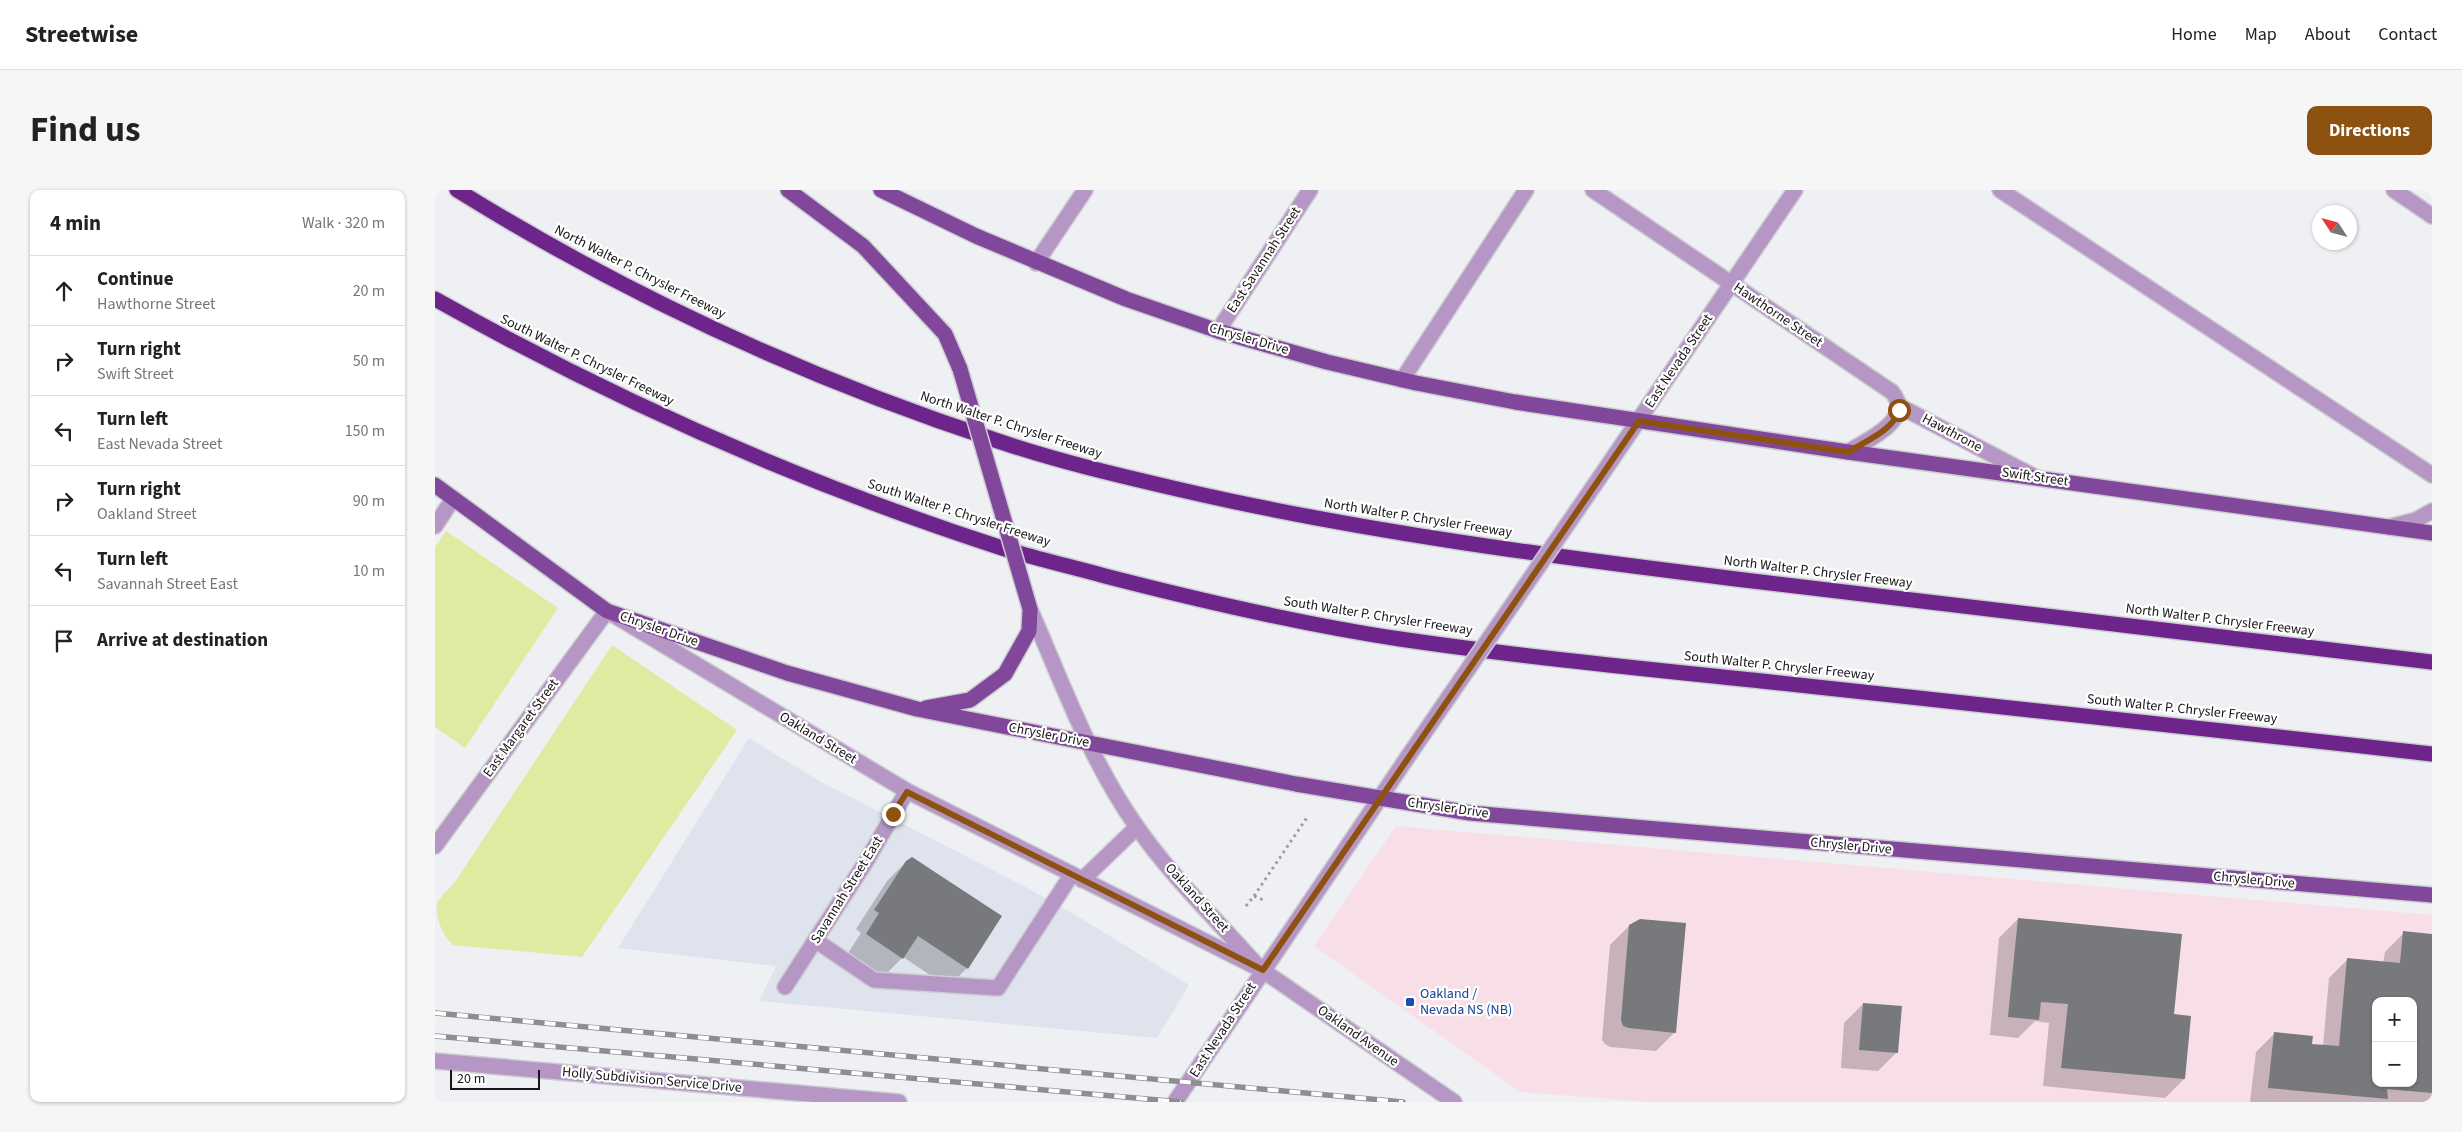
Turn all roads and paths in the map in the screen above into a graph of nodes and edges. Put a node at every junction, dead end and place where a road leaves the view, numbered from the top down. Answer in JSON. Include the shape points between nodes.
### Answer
{"nodes":[{"id":1,"x":457,"y":190,"type":"edge"},
{"id":2,"x":788,"y":190,"type":"edge"},
{"id":3,"x":881,"y":190,"type":"edge"},
{"id":4,"x":1085,"y":190,"type":"edge"},
{"id":5,"x":1310,"y":190,"type":"edge"},
{"id":6,"x":1527,"y":190,"type":"edge"},
{"id":7,"x":1593,"y":190,"type":"edge"},
{"id":8,"x":1795,"y":190,"type":"edge"},
{"id":9,"x":2000,"y":190,"type":"edge"},
{"id":10,"x":2394,"y":190,"type":"edge"},
{"id":11,"x":2432,"y":216,"type":"edge"},
{"id":12,"x":1036,"y":263,"type":"junction"},
{"id":13,"x":1732,"y":284,"type":"junction"},
{"id":14,"x":435,"y":299,"type":"edge"},
{"id":15,"x":1218,"y":330,"type":"junction"},
{"id":16,"x":1402,"y":380,"type":"junction"},
{"id":17,"x":1897,"y":401,"type":"junction"},
{"id":18,"x":1639,"y":421,"type":"junction"},
{"id":19,"x":1848,"y":452,"type":"junction"},
{"id":20,"x":2432,"y":475,"type":"edge"},
{"id":21,"x":2035,"y":477,"type":"junction"},
{"id":22,"x":435,"y":485,"type":"edge"},
{"id":23,"x":453,"y":499,"type":"junction"},
{"id":24,"x":2432,"y":511,"type":"edge"},
{"id":25,"x":435,"y":526,"type":"edge"},
{"id":26,"x":2387,"y":527,"type":"junction"},
{"id":27,"x":2432,"y":532,"type":"edge"},
{"id":28,"x":1030,"y":609,"type":"junction"},
{"id":29,"x":607,"y":610,"type":"junction"},
{"id":30,"x":2432,"y":662,"type":"edge"},
{"id":31,"x":917,"y":709,"type":"junction"},
{"id":32,"x":1089,"y":743,"type":"junction"},
{"id":33,"x":2432,"y":754,"type":"edge"},
{"id":34,"x":907,"y":792,"type":"junction"},
{"id":35,"x":1380,"y":798,"type":"junction"},
{"id":36,"x":1308,"y":816,"type":"dead end"},
{"id":37,"x":1137,"y":827,"type":"junction"},
{"id":38,"x":435,"y":846,"type":"edge"},
{"id":39,"x":1077,"y":877,"type":"junction"},
{"id":40,"x":2432,"y":895,"type":"edge"},
{"id":41,"x":1254,"y":896,"type":"junction"},
{"id":42,"x":1266,"y":901,"type":"dead end"},
{"id":43,"x":1246,"y":906,"type":"dead end"},
{"id":44,"x":815,"y":940,"type":"junction"},
{"id":45,"x":1263,"y":970,"type":"junction"},
{"id":46,"x":785,"y":987,"type":"dead end"},
{"id":47,"x":435,"y":1061,"type":"edge"},
{"id":48,"x":899,"y":1102,"type":"edge"},
{"id":49,"x":1175,"y":1102,"type":"edge"},
{"id":50,"x":1454,"y":1102,"type":"edge"}],
"edges":[{"from":1,"to":30,"type":"highway","name":"North Walter P. Chrysler Freeway","via":[[648,297],[761,350],[876,398],[1000,442],[1094,470],[1259,508],[1577,560]]},
{"from":2,"to":28,"type":"main road","bridge":true,"via":[[863,246],[945,334],[961,369]]},
{"from":3,"to":12,"type":"main road","name":"Chrysler Drive"},
{"from":4,"to":12,"type":"street"},
{"from":5,"to":15,"type":"street","name":"East Savannah Street"},
{"from":6,"to":16,"type":"street"},
{"from":7,"to":13,"type":"street","name":"Hawthorne Street"},
{"from":8,"to":13,"type":"street","name":"East Nevada Street"},
{"from":9,"to":20,"type":"street"},
{"from":10,"to":11,"type":"street"},
{"from":12,"to":15,"type":"main road","name":"Chrysler Drive","via":[[1126,299]]},
{"from":13,"to":17,"type":"street","name":"Hawthorne Street","via":[[1892,392]]},
{"from":13,"to":18,"type":"street","name":"East Nevada Street"},
{"from":14,"to":33,"type":"highway","name":"South Walter P. Chrysler Freeway","via":[[638,405],[743,452],[887,508],[1008,550],[1272,615],[1398,638],[1611,664]]},
{"from":15,"to":16,"type":"main road","name":"Chrysler Drive"},
{"from":16,"to":18,"type":"main road","name":"Chrysler Drive"},
{"from":17,"to":19,"type":"street","via":[[1899,410],[1895,419]]},
{"from":17,"to":21,"type":"street","name":"Hawthrone"},
{"from":18,"to":19,"type":"main road","name":"Swift Street"},
{"from":18,"to":35,"type":"street","name":"East Nevada Street","bridge":true},
{"from":19,"to":21,"type":"main road","name":"Swift Street"},
{"from":21,"to":26,"type":"main road","name":"Swift Street"},
{"from":22,"to":23,"type":"main road","name":"Chrysler Drive"},
{"from":23,"to":25,"type":"street"},
{"from":23,"to":29,"type":"main road","name":"Chrysler Drive"},
{"from":24,"to":26,"type":"street","via":[[2417,520]]},
{"from":26,"to":27,"type":"main road","name":"Swift Street"},
{"from":28,"to":31,"type":"main road","via":[[1029,631],[1005,674],[970,700]]},
{"from":28,"to":32,"type":"street","name":"Oakland Street"},
{"from":29,"to":31,"type":"main road","name":"Chrysler Drive","via":[[787,673]]},
{"from":29,"to":34,"type":"street","name":"Oakland Street"},
{"from":29,"to":38,"type":"street","name":"East Margaret Street"},
{"from":31,"to":32,"type":"main road","name":"Chrysler Drive"},
{"from":32,"to":35,"type":"main road","name":"Chrysler Drive"},
{"from":32,"to":37,"type":"street","name":"Oakland Street"},
{"from":34,"to":39,"type":"street","name":"Oakland Street"},
{"from":34,"to":44,"type":"street","name":"Savannah Street East"},
{"from":35,"to":40,"type":"main road","name":"Chrysler Drive","via":[[1470,813]]},
{"from":35,"to":45,"type":"street","name":"East Nevada Street"},
{"from":36,"to":41,"type":"path"},
{"from":37,"to":39,"type":"street"},
{"from":37,"to":45,"type":"street","name":"Oakland Street","via":[[1173,872]]},
{"from":39,"to":44,"type":"street","via":[[998,988],[874,980]]},
{"from":39,"to":45,"type":"street","name":"Oakland Street"},
{"from":41,"to":42,"type":"path"},
{"from":41,"to":43,"type":"path"},
{"from":44,"to":46,"type":"street","name":"Savannah Street East"},
{"from":45,"to":49,"type":"street","name":"East Nevada Street"},
{"from":45,"to":50,"type":"street","name":"Oakland Avenue"},
{"from":47,"to":48,"type":"street","name":"Holly Subdivision Service Drive"}]}
